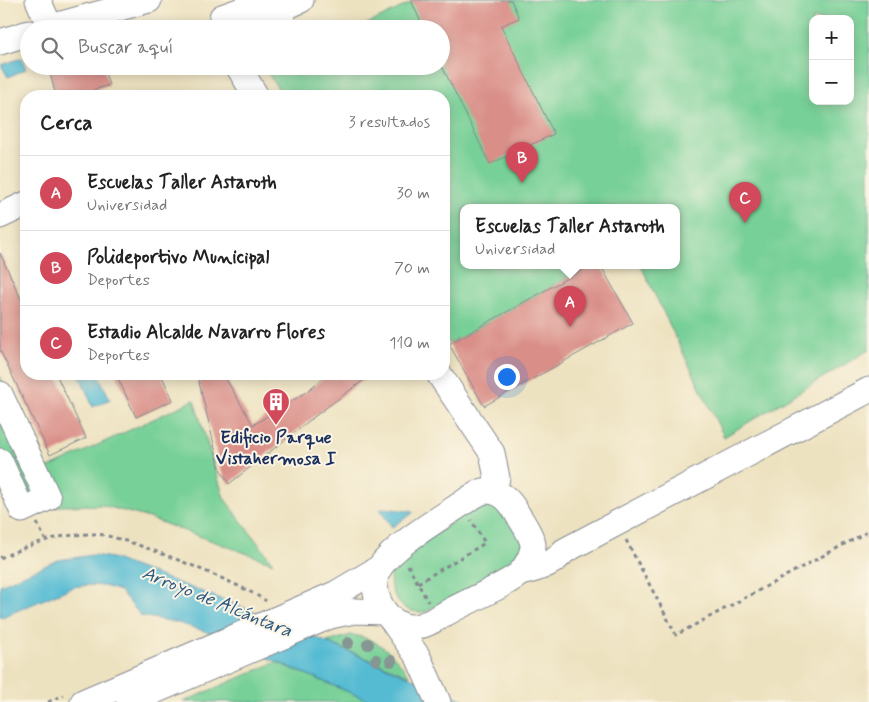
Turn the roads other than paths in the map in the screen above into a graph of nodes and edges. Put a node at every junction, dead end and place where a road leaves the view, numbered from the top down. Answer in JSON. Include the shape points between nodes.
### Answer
{"nodes":[{"id":1,"x":38,"y":0,"type":"edge"},
{"id":2,"x":149,"y":0,"type":"edge"},
{"id":3,"x":294,"y":4,"type":"edge"},
{"id":4,"x":221,"y":12,"type":"edge"},
{"id":5,"x":40,"y":20,"type":"edge"},
{"id":6,"x":77,"y":20,"type":"edge"},
{"id":7,"x":282,"y":20,"type":"edge"},
{"id":8,"x":20,"y":36,"type":"edge"},
{"id":9,"x":0,"y":42,"type":"edge"},
{"id":10,"x":243,"y":75,"type":"edge"},
{"id":11,"x":252,"y":90,"type":"edge"},
{"id":12,"x":20,"y":207,"type":"edge"},
{"id":13,"x":0,"y":216,"type":"edge"},
{"id":14,"x":443,"y":380,"type":"edge"},
{"id":15,"x":869,"y":390,"type":"edge"},
{"id":16,"x":0,"y":394,"type":"edge"},
{"id":17,"x":0,"y":461,"type":"edge"},
{"id":18,"x":493,"y":491,"type":"junction"},
{"id":19,"x":533,"y":545,"type":"junction"},
{"id":20,"x":564,"y":551,"type":"junction"},
{"id":21,"x":379,"y":568,"type":"junction"},
{"id":22,"x":520,"y":573,"type":"junction"},
{"id":23,"x":387,"y":616,"type":"junction"},
{"id":24,"x":430,"y":616,"type":"junction"},
{"id":25,"x":286,"y":621,"type":"junction"},
{"id":26,"x":236,"y":646,"type":"junction"},
{"id":27,"x":418,"y":657,"type":"junction"},
{"id":28,"x":434,"y":692,"type":"edge"},
{"id":29,"x":83,"y":702,"type":"edge"},
{"id":30,"x":128,"y":702,"type":"edge"}],
"edges":[{"from":1,"to":5,"type":"street"},
{"from":2,"to":6,"type":"street"},
{"from":3,"to":4,"type":"street"},
{"from":3,"to":7,"type":"street"},
{"from":8,"to":9,"type":"street"},
{"from":10,"to":11,"type":"street"},
{"from":12,"to":13,"type":"street"},
{"from":14,"to":18,"type":"street","via":[[492,453],[497,478]]},
{"from":15,"to":20,"type":"street"},
{"from":16,"to":17,"type":"street","via":[[48,498],[22,510]]},
{"from":18,"to":19,"type":"street","via":[[510,501]]},
{"from":18,"to":21,"type":"street","via":[[483,491],[470,498],[399,548]]},
{"from":19,"to":20,"type":"street"},
{"from":19,"to":22,"type":"street","via":[[530,558]]},
{"from":20,"to":22,"type":"street","via":[[559,558],[535,570]]},
{"from":21,"to":23,"type":"street","via":[[376,586]]},
{"from":21,"to":25,"type":"street"},
{"from":22,"to":24,"type":"street"},
{"from":23,"to":24,"type":"street","via":[[411,627]]},
{"from":23,"to":25,"type":"street","via":[[354,612]]},
{"from":23,"to":27,"type":"street"},
{"from":24,"to":27,"type":"street"},
{"from":25,"to":26,"type":"street"},
{"from":26,"to":29,"type":"street"},
{"from":26,"to":30,"type":"street"},
{"from":27,"to":28,"type":"street"}]}
